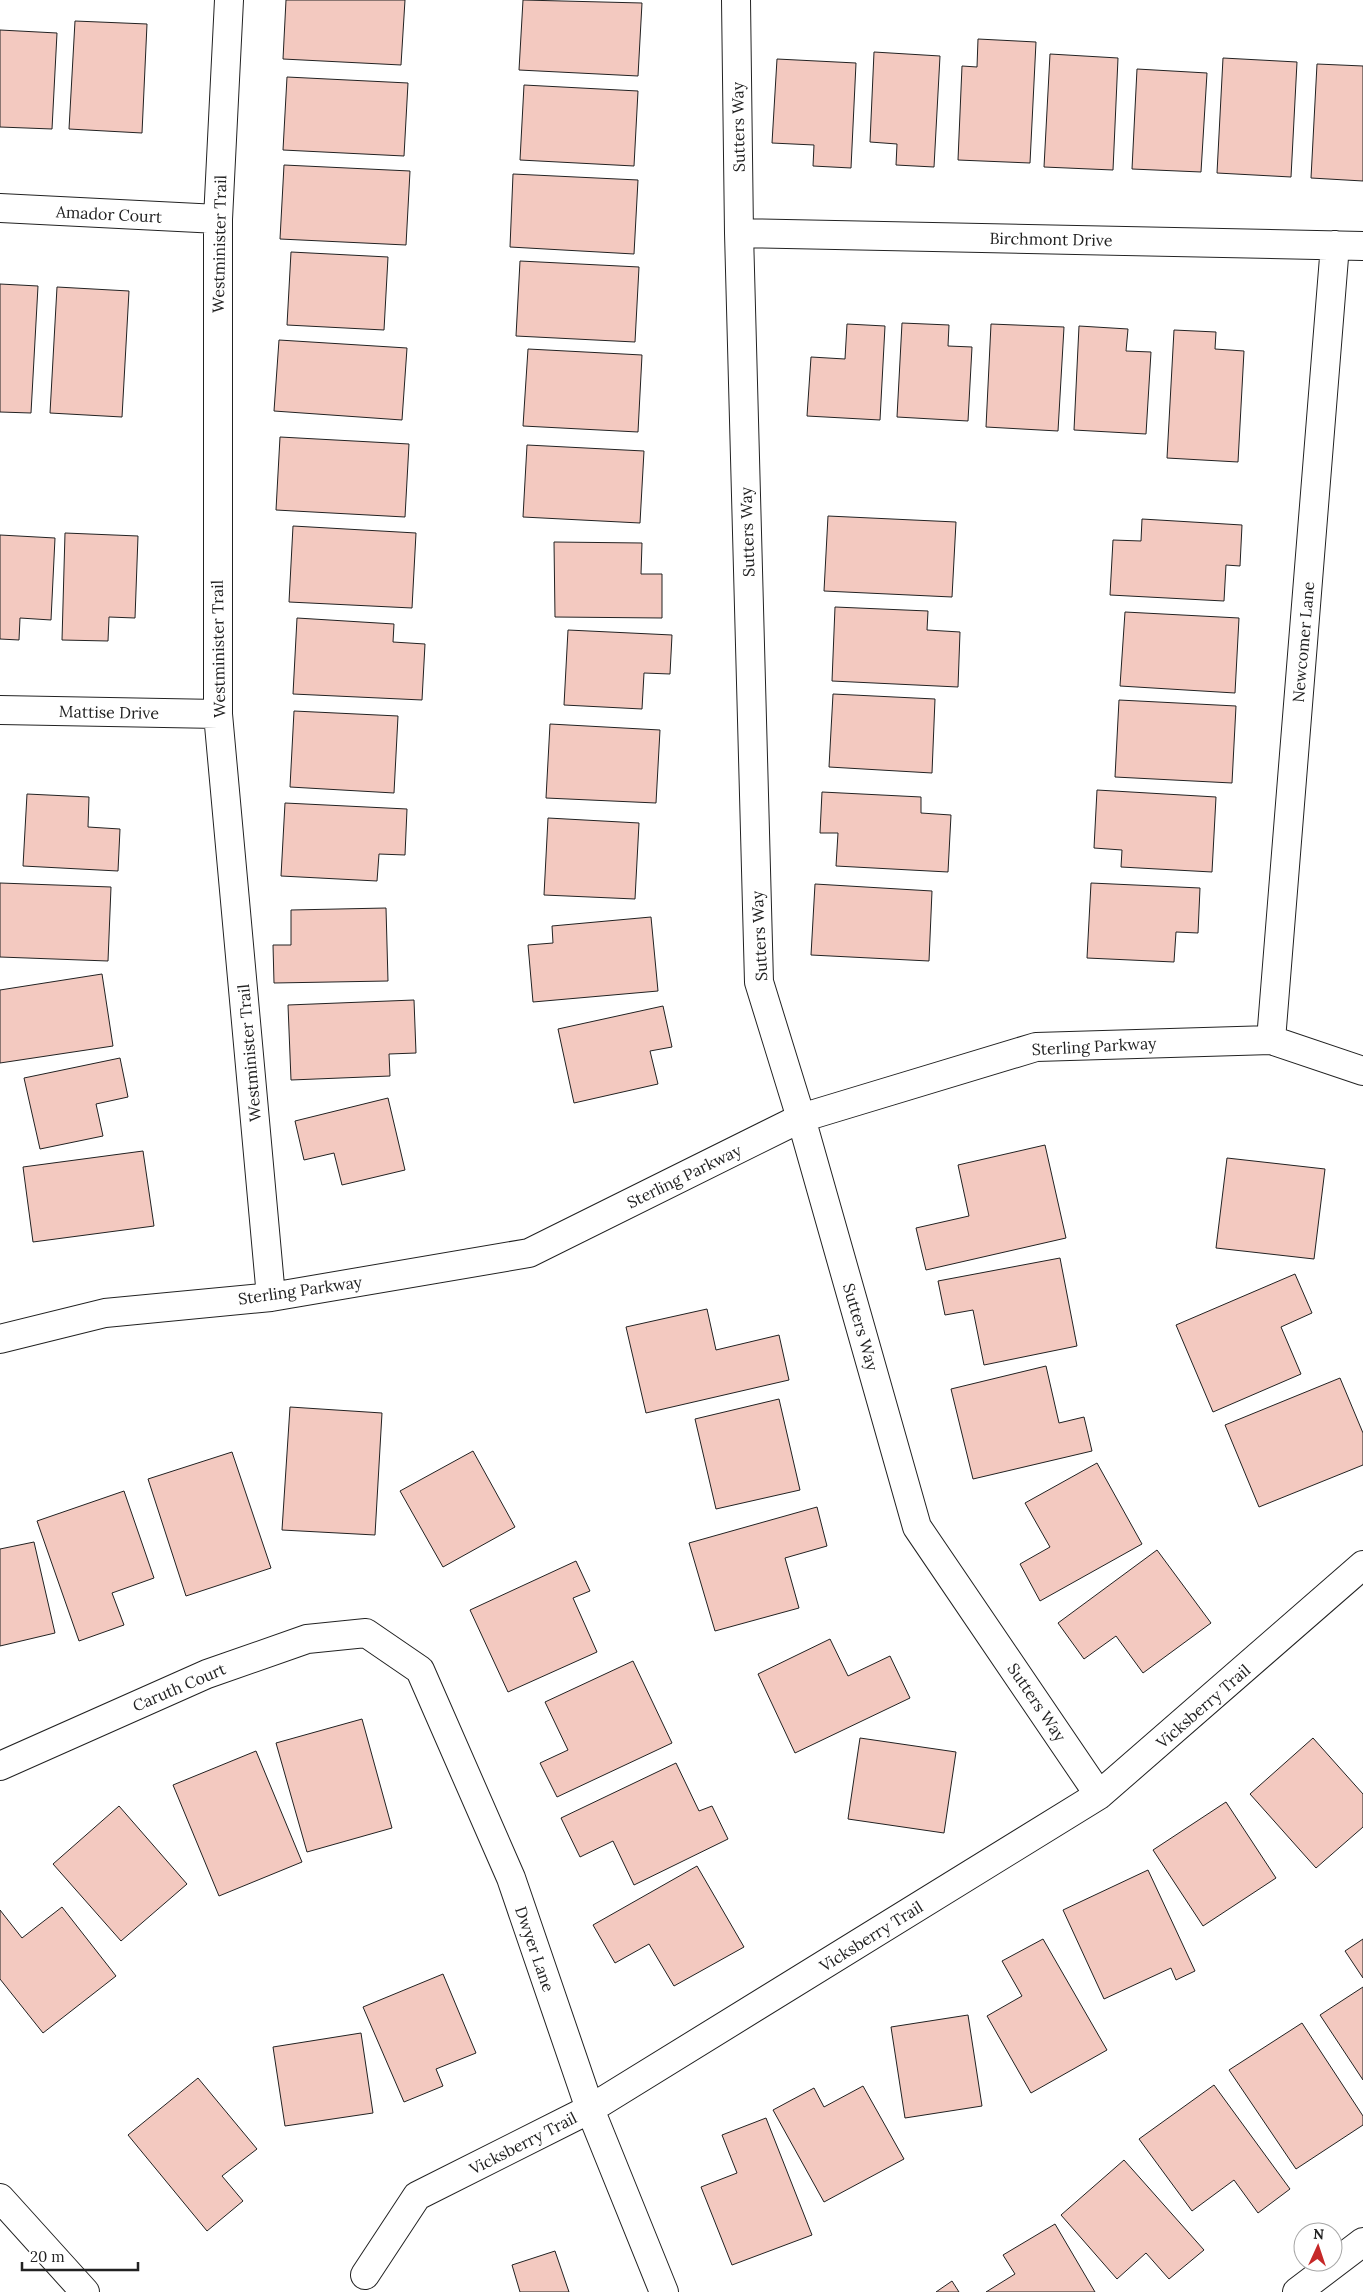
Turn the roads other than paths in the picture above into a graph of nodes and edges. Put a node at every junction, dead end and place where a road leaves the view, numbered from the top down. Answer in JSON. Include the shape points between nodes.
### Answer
{"nodes":[{"id":1,"x":229,"y":0,"type":"edge"},
{"id":2,"x":736,"y":0,"type":"edge"},
{"id":3,"x":0,"y":208,"type":"edge"},
{"id":4,"x":218,"y":219,"type":"junction"},
{"id":5,"x":739,"y":233,"type":"junction"},
{"id":6,"x":1335,"y":245,"type":"junction"},
{"id":7,"x":1363,"y":246,"type":"edge"},
{"id":8,"x":0,"y":710,"type":"edge"},
{"id":9,"x":218,"y":714,"type":"junction"},
{"id":10,"x":1271,"y":1040,"type":"junction"},
{"id":11,"x":1363,"y":1071,"type":"edge"},
{"id":12,"x":801,"y":1118,"type":"junction"},
{"id":13,"x":271,"y":1297,"type":"junction"},
{"id":14,"x":0,"y":1339,"type":"edge"},
{"id":15,"x":1363,"y":1565,"type":"edge"},
{"id":16,"x":366,"y":1633,"type":"joint"},
{"id":17,"x":0,"y":1766,"type":"edge"},
{"id":18,"x":1100,"y":1795,"type":"junction"},
{"id":19,"x":590,"y":2109,"type":"junction"},
{"id":20,"x":0,"y":2198,"type":"edge"},
{"id":21,"x":1363,"y":2242,"type":"edge"},
{"id":22,"x":365,"y":2275,"type":"dead end"},
{"id":23,"x":85,"y":2292,"type":"edge"},
{"id":24,"x":664,"y":2292,"type":"edge"},
{"id":25,"x":1297,"y":2292,"type":"edge"}],
"edges":[{"from":1,"to":4,"type":"street","name":"Westminister Trail"},
{"from":2,"to":5,"type":"street","name":"Sutters Way"},
{"from":3,"to":4,"type":"street","name":"Amador Court"},
{"from":4,"to":9,"type":"street","name":"Westminister Trail"},
{"from":5,"to":6,"type":"street","name":"Birchmont Drive"},
{"from":5,"to":12,"type":"street","name":"Sutters Way","via":[[759,982]]},
{"from":6,"to":7,"type":"street","name":"Birchmont Drive"},
{"from":6,"to":10,"type":"street","name":"Newcomer Lane"},
{"from":8,"to":9,"type":"street","name":"Mattise Drive"},
{"from":9,"to":13,"type":"street","name":"Westminister Trail"},
{"from":10,"to":11,"type":"street","name":"Sterling Parkway"},
{"from":10,"to":12,"type":"street","name":"Sterling Parkway","via":[[1036,1046]]},
{"from":12,"to":13,"type":"street","name":"Sterling Parkway","via":[[530,1253]]},
{"from":12,"to":18,"type":"street","name":"Sutters Way","via":[[917,1527]]},
{"from":13,"to":14,"type":"street","name":"Sterling Parkway","via":[[105,1313]]},
{"from":15,"to":18,"type":"street","name":"Vicksberry Trail"},
{"from":16,"to":17,"type":"street","name":"Caruth Court","via":[[307,1639],[207,1674]]},
{"from":16,"to":19,"type":"street","name":"Dwyer Lane","via":[[420,1670],[511,1878]]},
{"from":18,"to":19,"type":"street","name":"Vicksberry Trail"},
{"from":19,"to":22,"type":"street","name":"Vicksberry Trail","via":[[417,2196]]},
{"from":19,"to":24,"type":"street","name":"Dwyer Lane"},
{"from":20,"to":23,"type":"street"},
{"from":21,"to":25,"type":"street"}]}
